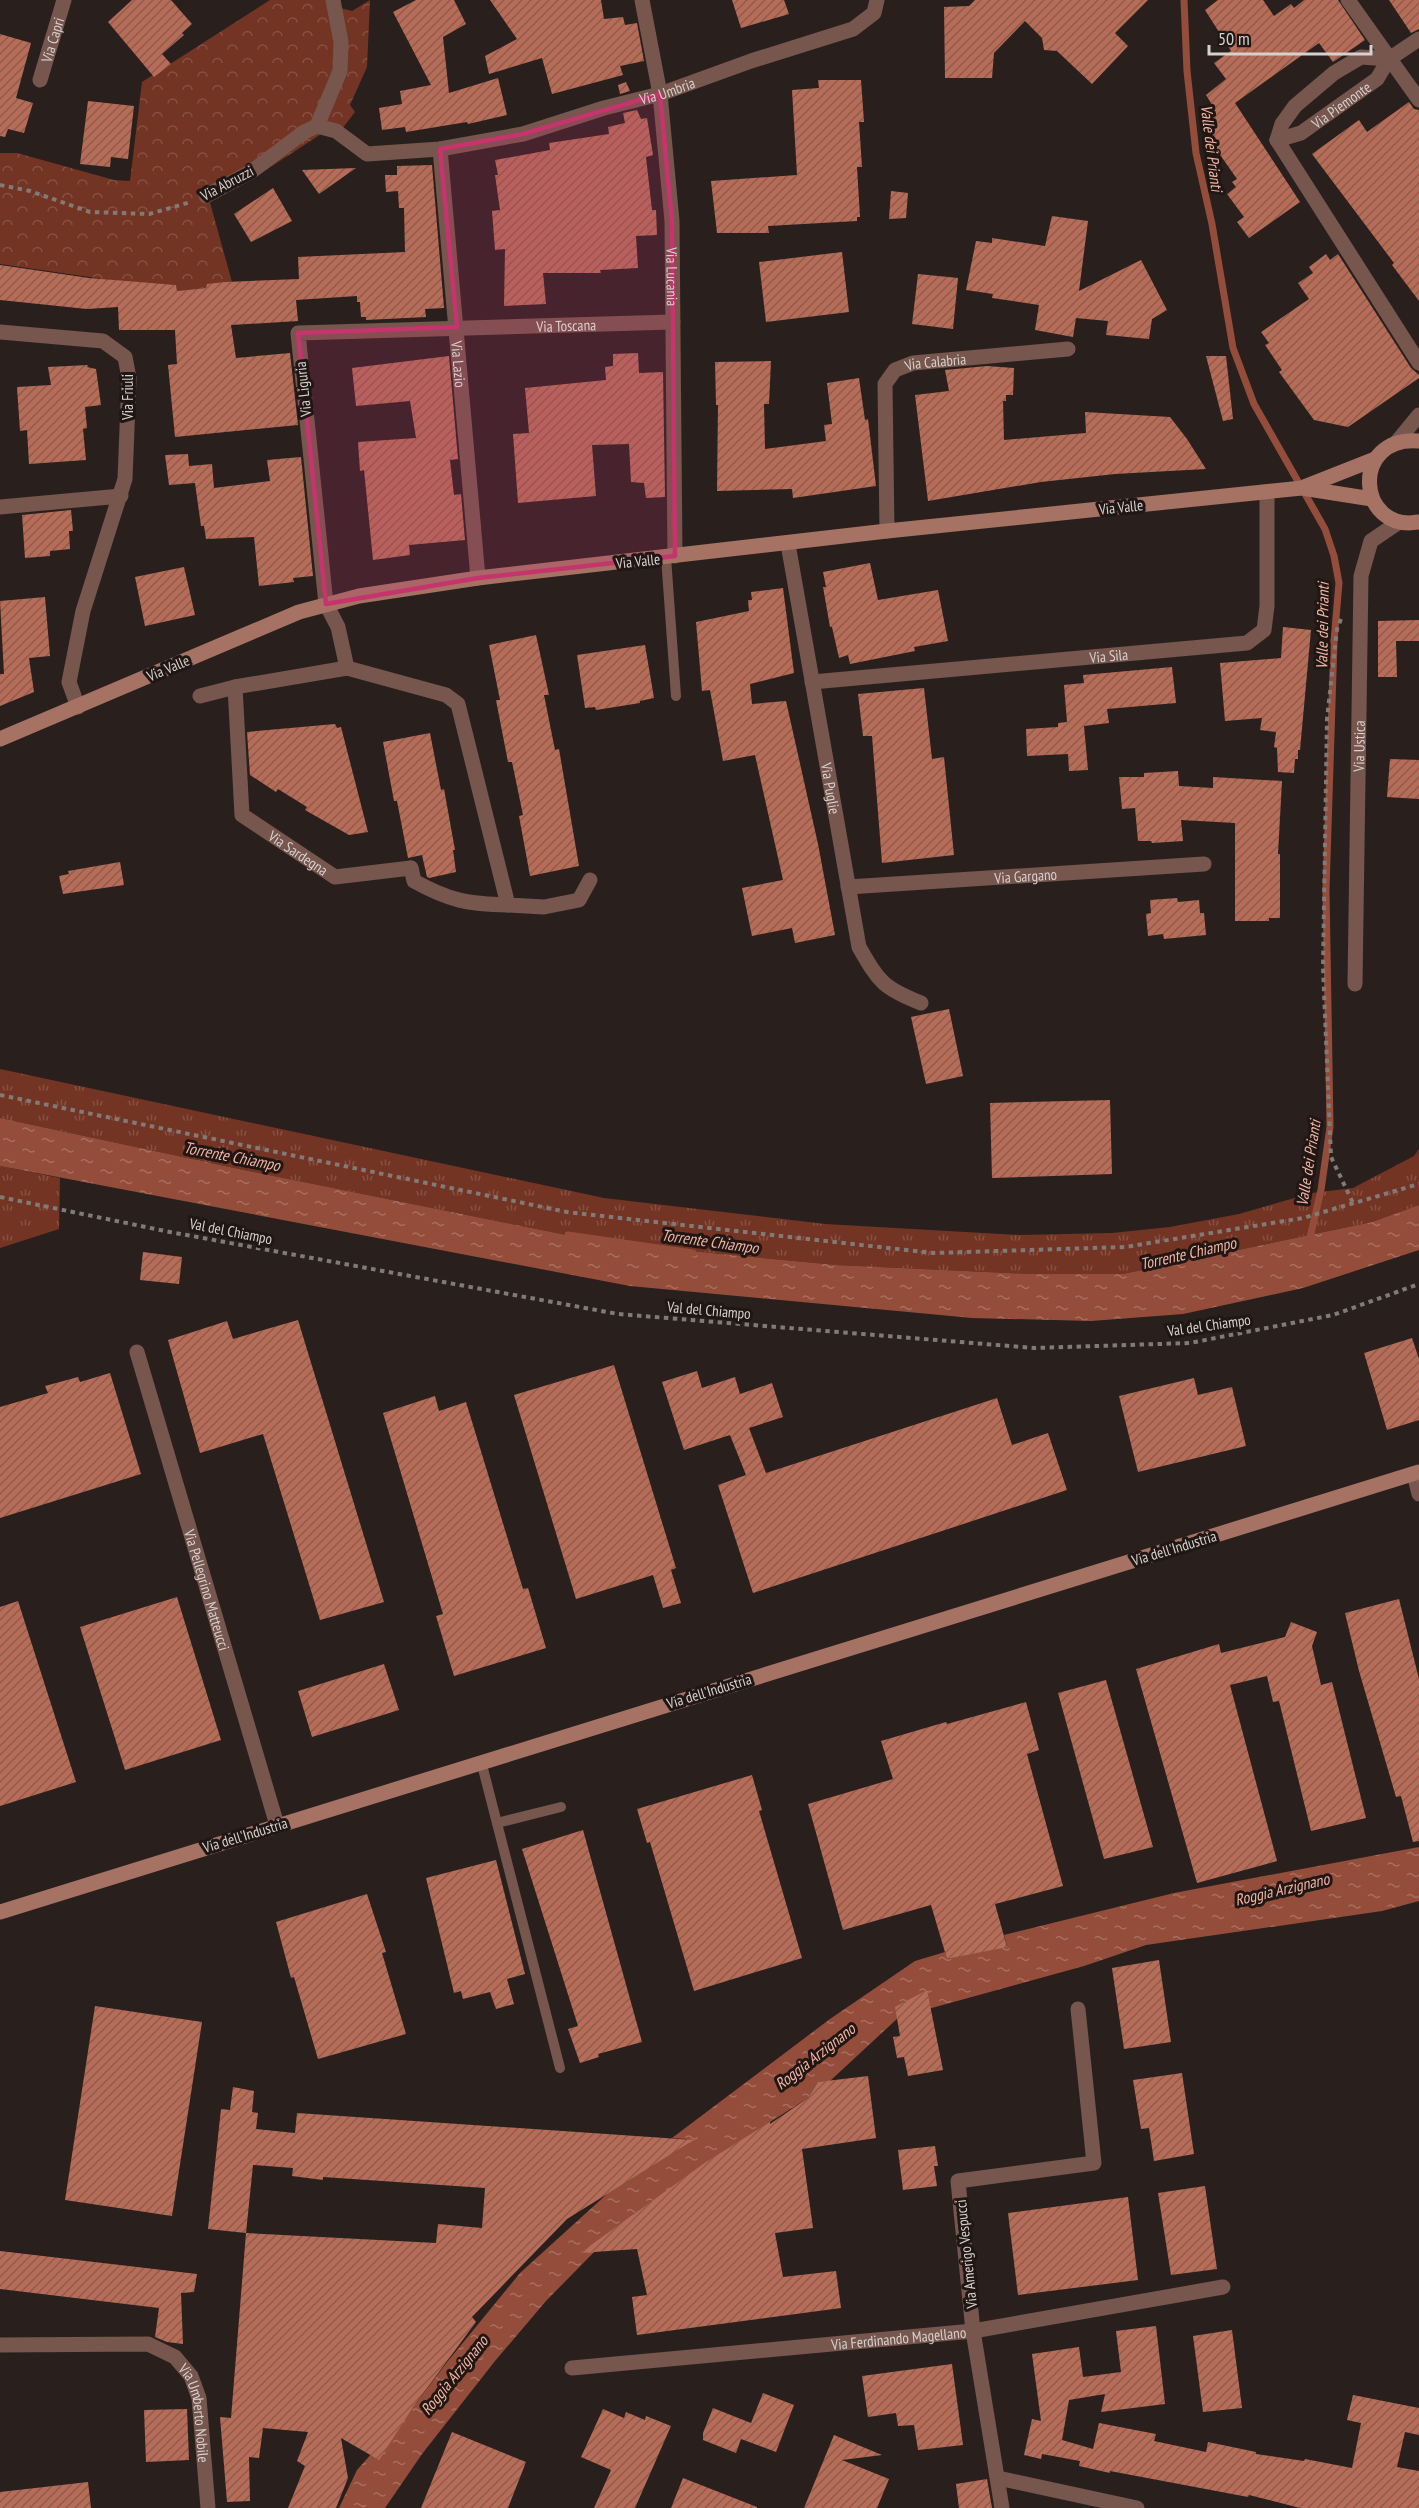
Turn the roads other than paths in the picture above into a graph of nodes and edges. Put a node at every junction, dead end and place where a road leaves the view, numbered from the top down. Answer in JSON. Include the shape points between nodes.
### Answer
{"nodes":[{"id":1,"x":64,"y":0,"type":"edge"},
{"id":2,"x":333,"y":0,"type":"edge"},
{"id":3,"x":642,"y":0,"type":"edge"},
{"id":4,"x":877,"y":0,"type":"edge"},
{"id":5,"x":1348,"y":0,"type":"edge"},
{"id":6,"x":1419,"y":39,"type":"edge"},
{"id":7,"x":1389,"y":59,"type":"junction"},
{"id":8,"x":40,"y":80,"type":"dead end"},
{"id":9,"x":660,"y":94,"type":"junction"},
{"id":10,"x":1419,"y":100,"type":"edge"},
{"id":11,"x":317,"y":126,"type":"junction"},
{"id":12,"x":1277,"y":140,"type":"junction"},
{"id":13,"x":440,"y":149,"type":"junction"},
{"id":14,"x":206,"y":196,"type":"road end"},
{"id":15,"x":674,"y":322,"type":"junction"},
{"id":16,"x":457,"y":327,"type":"junction"},
{"id":17,"x":0,"y":332,"type":"edge"},
{"id":18,"x":1068,"y":349,"type":"dead end"},
{"id":19,"x":1419,"y":363,"type":"edge"},
{"id":20,"x":1419,"y":415,"type":"edge"},
{"id":21,"x":1419,"y":441,"type":"edge"},
{"id":22,"x":1396,"y":443,"type":"junction"},
{"id":23,"x":1375,"y":459,"type":"junction"},
{"id":24,"x":1302,"y":488,"type":"junction"},
{"id":25,"x":1267,"y":492,"type":"junction"},
{"id":26,"x":121,"y":496,"type":"junction"},
{"id":27,"x":1372,"y":499,"type":"junction"},
{"id":28,"x":0,"y":507,"type":"edge"},
{"id":29,"x":1399,"y":522,"type":"junction"},
{"id":30,"x":1419,"y":522,"type":"edge"},
{"id":31,"x":887,"y":531,"type":"junction"},
{"id":32,"x":788,"y":544,"type":"junction"},
{"id":33,"x":671,"y":557,"type":"junction"},
{"id":34,"x":478,"y":578,"type":"junction"},
{"id":35,"x":326,"y":604,"type":"junction"},
{"id":36,"x":347,"y":668,"type":"junction"},
{"id":37,"x":812,"y":682,"type":"junction"},
{"id":38,"x":235,"y":687,"type":"junction"},
{"id":39,"x":200,"y":696,"type":"dead end"},
{"id":40,"x":676,"y":696,"type":"dead end"},
{"id":41,"x":78,"y":707,"type":"junction"},
{"id":42,"x":0,"y":739,"type":"edge"},
{"id":43,"x":1204,"y":864,"type":"dead end"},
{"id":44,"x":590,"y":880,"type":"dead end"},
{"id":45,"x":848,"y":887,"type":"junction"},
{"id":46,"x":508,"y":905,"type":"junction"},
{"id":47,"x":1355,"y":984,"type":"dead end"},
{"id":48,"x":921,"y":1003,"type":"dead end"},
{"id":49,"x":136,"y":1352,"type":"dead end"},
{"id":50,"x":1416,"y":1473,"type":"edge"},
{"id":51,"x":1419,"y":1494,"type":"edge"},
{"id":52,"x":481,"y":1761,"type":"junction"},
{"id":53,"x":561,"y":1807,"type":"dead end"},
{"id":54,"x":496,"y":1823,"type":"junction"},
{"id":55,"x":278,"y":1825,"type":"junction"},
{"id":56,"x":0,"y":1912,"type":"edge"},
{"id":57,"x":1078,"y":2009,"type":"dead end"},
{"id":58,"x":560,"y":2067,"type":"dead end"},
{"id":59,"x":1224,"y":2287,"type":"dead end"},
{"id":60,"x":973,"y":2331,"type":"junction"},
{"id":61,"x":0,"y":2345,"type":"edge"},
{"id":62,"x":572,"y":2368,"type":"dead end"},
{"id":63,"x":998,"y":2478,"type":"junction"},
{"id":64,"x":208,"y":2508,"type":"edge"},
{"id":65,"x":1002,"y":2508,"type":"edge"},
{"id":66,"x":1137,"y":2508,"type":"edge"}],
"edges":[{"from":1,"to":8,"type":"street","name":"Via Capri"},
{"from":2,"to":11,"type":"street","via":[[341,42],[340,71]]},
{"from":3,"to":9,"type":"street","name":"Via Lucania"},
{"from":4,"to":9,"type":"street","name":"Via Umbria","via":[[874,13],[853,29]]},
{"from":5,"to":7,"type":"street"},
{"from":6,"to":7,"type":"street"},
{"from":7,"to":10,"type":"street"},
{"from":7,"to":12,"type":"street","name":"Via Piemonte","via":[[1368,86],[1301,133]]},
{"from":7,"to":12,"type":"street","name":"Via Piemonte","via":[[1361,57],[1334,73],[1295,106],[1282,124]]},
{"from":9,"to":13,"type":"street","name":"Via Umbria","via":[[523,134]]},
{"from":9,"to":15,"type":"street","name":"Via Lucania","via":[[672,221]]},
{"from":11,"to":13,"type":"street","via":[[336,131],[367,154]]},
{"from":11,"to":14,"type":"street","name":"Via Abruzzi","via":[[252,171]]},
{"from":12,"to":19,"type":"street"},
{"from":13,"to":16,"type":"street","name":"Via Lazio"},
{"from":15,"to":16,"type":"street","name":"Via Toscana"},
{"from":15,"to":33,"type":"street","name":"Via Lucania"},
{"from":16,"to":34,"type":"street","name":"Via Lazio"},
{"from":16,"to":35,"type":"street","name":"Via Liguria","via":[[298,333]]},
{"from":17,"to":26,"type":"street","name":"Via Friuli","via":[[103,341],[125,357],[129,378]]},
{"from":18,"to":31,"type":"street","name":"Via Calabria","via":[[914,363],[894,370],[885,384]]},
{"from":20,"to":22,"type":"street"},
{"from":21,"to":22,"type":"main road"},
{"from":22,"to":23,"type":"main road","name":"Via Valle"},
{"from":23,"to":24,"type":"main road","name":"Via Valle"},
{"from":23,"to":27,"type":"main road","via":[[1370,472]]},
{"from":24,"to":25,"type":"main road","name":"Via Valle"},
{"from":24,"to":27,"type":"main road","name":"Via Valle"},
{"from":25,"to":31,"type":"main road","name":"Via Valle"},
{"from":25,"to":37,"type":"street","name":"Via Sila","via":[[1264,630],[1247,644]]},
{"from":26,"to":28,"type":"street"},
{"from":26,"to":41,"type":"street","name":"Via Friuli","via":[[83,611],[69,682]]},
{"from":27,"to":29,"type":"main road","via":[[1379,509]]},
{"from":29,"to":30,"type":"main road"},
{"from":29,"to":47,"type":"street","name":"Via Ustica","via":[[1371,541],[1360,576]]},
{"from":31,"to":32,"type":"main road","name":"Via Valle"},
{"from":32,"to":33,"type":"main road","name":"Via Valle"},
{"from":32,"to":37,"type":"street","name":"Via Puglie"},
{"from":33,"to":34,"type":"main road","name":"Via Valle"},
{"from":33,"to":40,"type":"lane"},
{"from":34,"to":35,"type":"main road","name":"Via Valle"},
{"from":35,"to":36,"type":"street","via":[[338,627]]},
{"from":35,"to":41,"type":"main road","name":"Via Valle"},
{"from":36,"to":38,"type":"street"},
{"from":36,"to":46,"type":"street","via":[[446,695],[458,704]]},
{"from":37,"to":45,"type":"street","name":"Via Puglie"},
{"from":38,"to":39,"type":"street"},
{"from":38,"to":46,"type":"street","name":"Via Sardegna","via":[[242,815],[335,877],[411,868],[414,881],[441,896],[473,904]]},
{"from":41,"to":42,"type":"main road","name":"Via Valle"},
{"from":43,"to":45,"type":"street","name":"Via Gargano"},
{"from":44,"to":46,"type":"street","name":"Via Sardegna","via":[[579,900],[544,907]]},
{"from":45,"to":48,"type":"street","name":"Via Puglie","via":[[859,947],[876,977],[895,993]]},
{"from":49,"to":55,"type":"street","name":"Via Pellegrino Matteucci"},
{"from":50,"to":51,"type":"street"},
{"from":50,"to":52,"type":"main road","name":"Via dell'Industria"},
{"from":52,"to":54,"type":"lane"},
{"from":52,"to":55,"type":"main road","name":"Via dell'Industria"},
{"from":53,"to":54,"type":"lane"},
{"from":54,"to":58,"type":"lane"},
{"from":55,"to":56,"type":"main road","name":"Via dell'Industria"},
{"from":57,"to":60,"type":"street","name":"Via Amerigo Vespucci","via":[[1094,2163],[958,2181]]},
{"from":59,"to":60,"type":"street","name":"Via Ferdinando Magellano"},
{"from":60,"to":62,"type":"street","name":"Via Ferdinando Magellano"},
{"from":60,"to":63,"type":"street","name":"Via Amerigo Vespucci"},
{"from":61,"to":64,"type":"street","name":"Via Umberto Nobile","via":[[148,2344],[175,2357],[191,2376],[199,2398]]},
{"from":63,"to":65,"type":"street","name":"Via Amerigo Vespucci"},
{"from":63,"to":66,"type":"street"}]}
